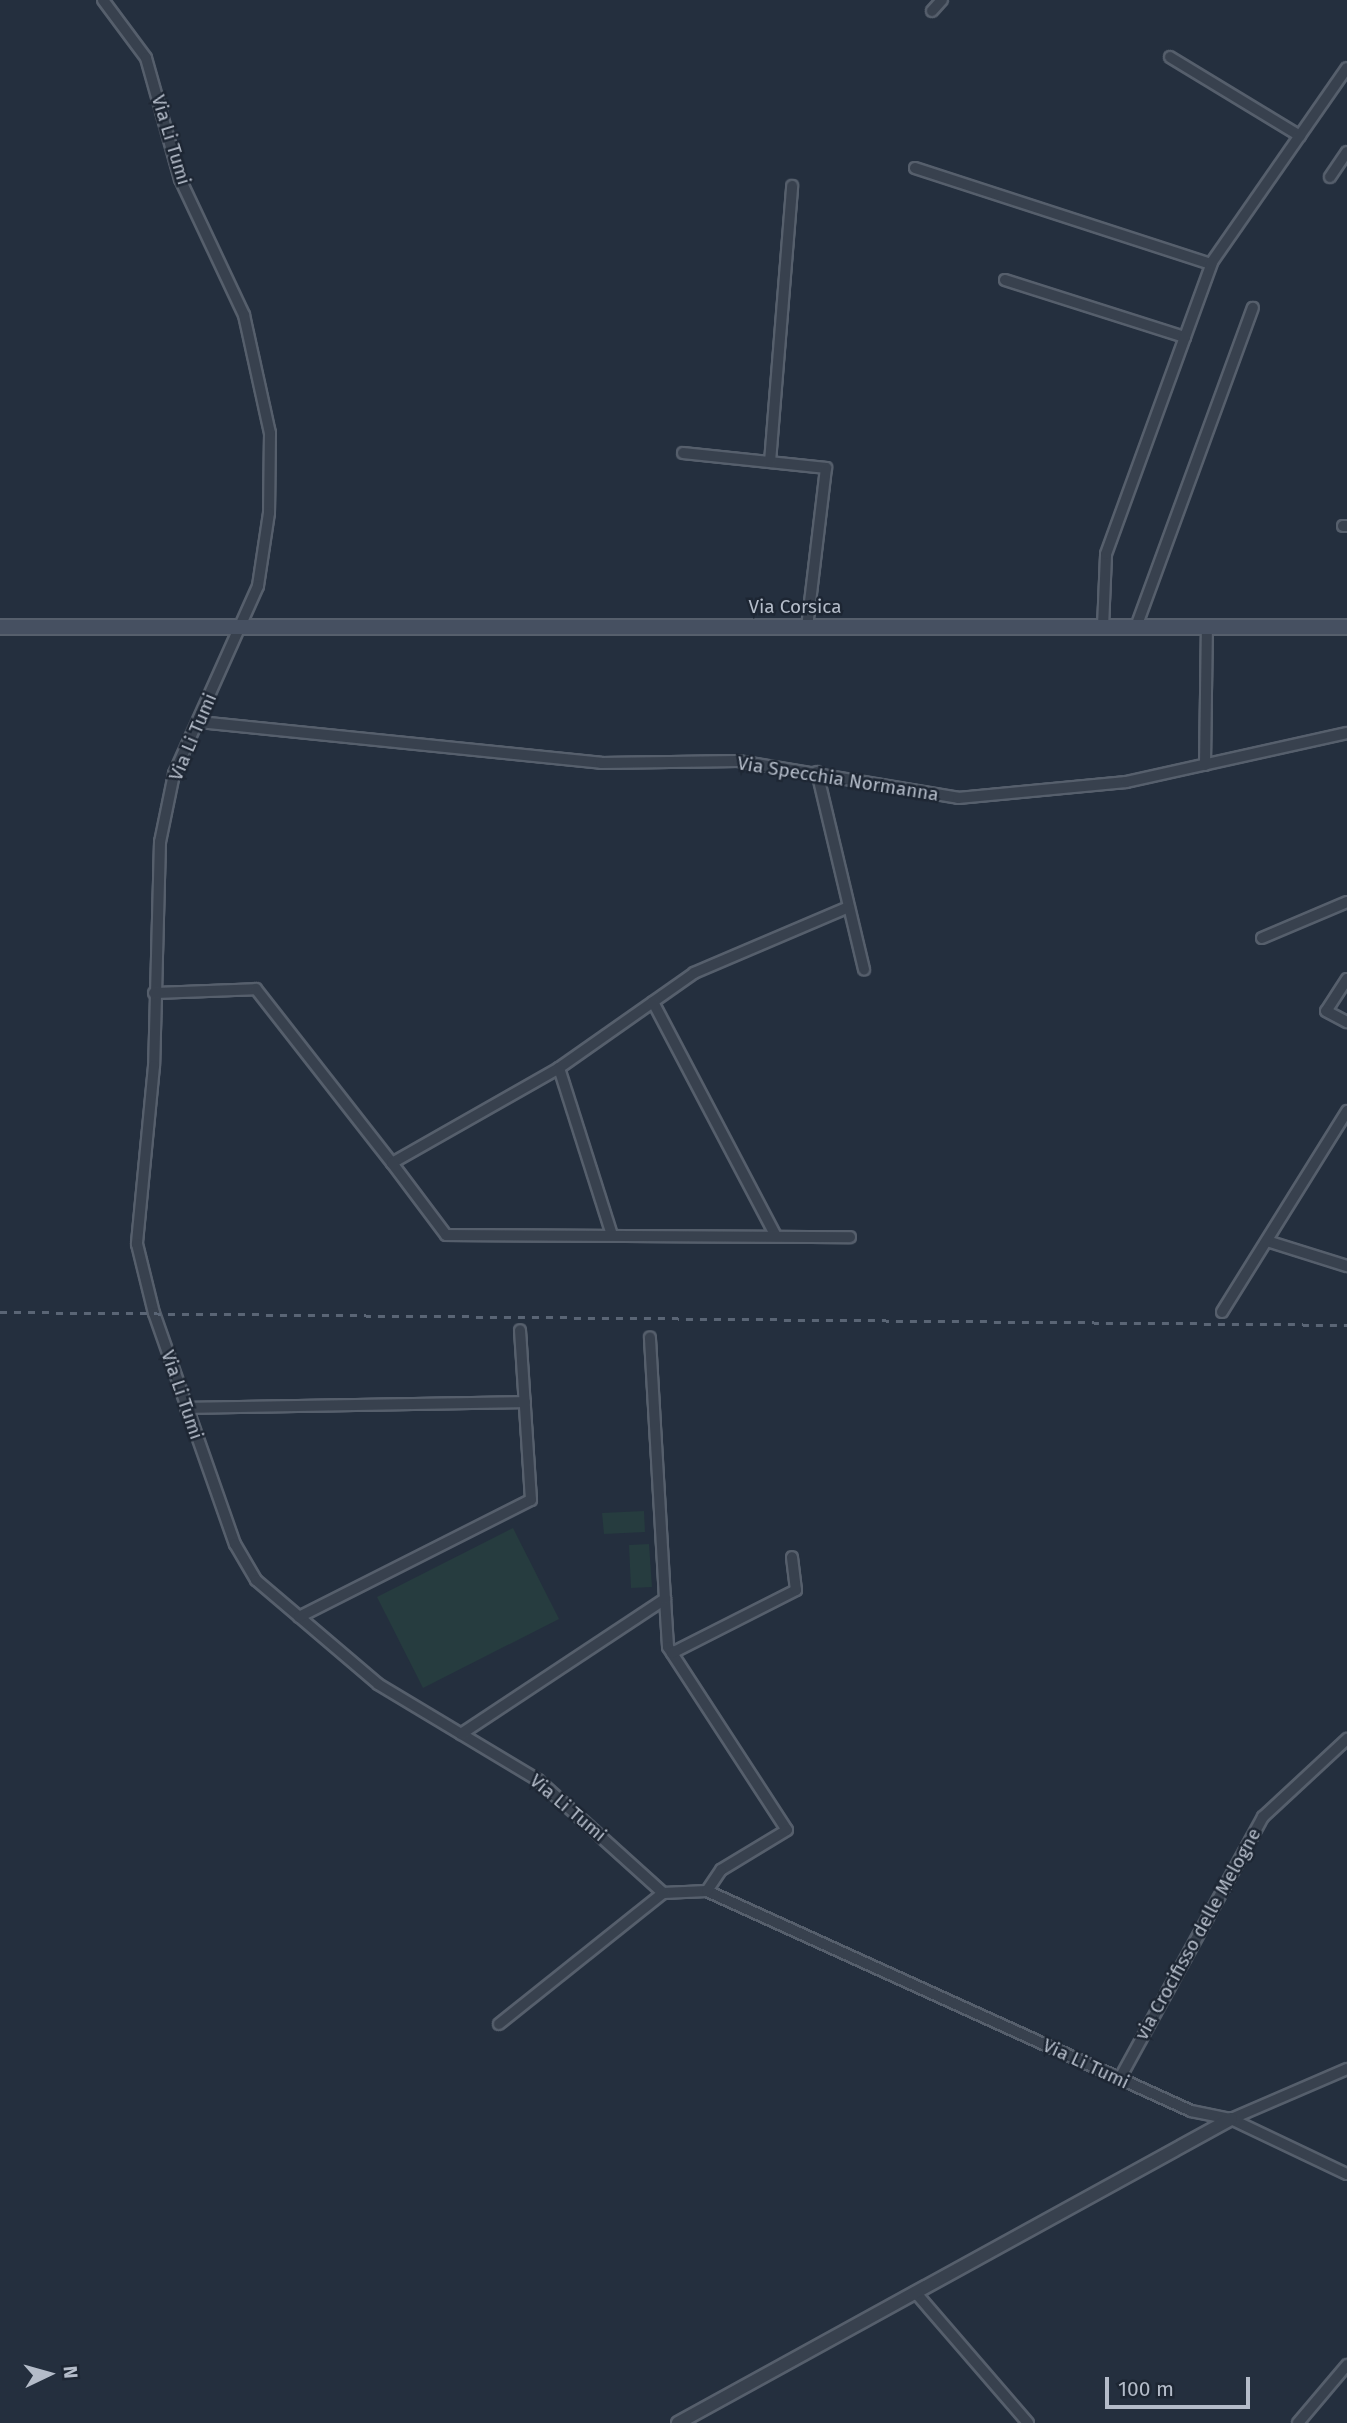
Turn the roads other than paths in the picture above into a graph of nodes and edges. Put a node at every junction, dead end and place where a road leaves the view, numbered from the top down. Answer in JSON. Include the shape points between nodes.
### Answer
{"nodes":[{"id":1,"x":103,"y":0,"type":"edge"},
{"id":2,"x":942,"y":0,"type":"edge"},
{"id":3,"x":932,"y":11,"type":"dead end"},
{"id":4,"x":1170,"y":57,"type":"dead end"},
{"id":5,"x":1347,"y":68,"type":"edge"},
{"id":6,"x":1300,"y":136,"type":"junction"},
{"id":7,"x":1347,"y":152,"type":"edge"},
{"id":8,"x":915,"y":168,"type":"dead end"},
{"id":9,"x":1330,"y":177,"type":"dead end"},
{"id":10,"x":792,"y":186,"type":"dead end"},
{"id":11,"x":1211,"y":264,"type":"junction"},
{"id":12,"x":1005,"y":280,"type":"dead end"},
{"id":13,"x":1254,"y":308,"type":"dead end"},
{"id":14,"x":1185,"y":337,"type":"junction"},
{"id":15,"x":683,"y":453,"type":"dead end"},
{"id":16,"x":770,"y":462,"type":"junction"},
{"id":17,"x":0,"y":626,"type":"edge"},
{"id":18,"x":243,"y":626,"type":"junction"},
{"id":19,"x":807,"y":626,"type":"junction"},
{"id":20,"x":1103,"y":627,"type":"junction"},
{"id":21,"x":1136,"y":627,"type":"junction"},
{"id":22,"x":1207,"y":627,"type":"junction"},
{"id":23,"x":1347,"y":627,"type":"edge"},
{"id":24,"x":199,"y":722,"type":"junction"},
{"id":25,"x":1347,"y":733,"type":"edge"},
{"id":26,"x":1205,"y":765,"type":"junction"},
{"id":27,"x":817,"y":772,"type":"junction"},
{"id":28,"x":1347,"y":902,"type":"edge"},
{"id":29,"x":849,"y":907,"type":"junction"},
{"id":30,"x":1262,"y":938,"type":"dead end"},
{"id":31,"x":864,"y":970,"type":"dead end"},
{"id":32,"x":1347,"y":979,"type":"edge"},
{"id":33,"x":154,"y":993,"type":"junction"},
{"id":34,"x":653,"y":1002,"type":"junction"},
{"id":35,"x":1347,"y":1022,"type":"edge"},
{"id":36,"x":559,"y":1068,"type":"junction"},
{"id":37,"x":1347,"y":1111,"type":"edge"},
{"id":38,"x":392,"y":1163,"type":"junction"},
{"id":39,"x":612,"y":1235,"type":"junction"},
{"id":40,"x":776,"y":1236,"type":"junction"},
{"id":41,"x":850,"y":1237,"type":"dead end"},
{"id":42,"x":1267,"y":1241,"type":"junction"},
{"id":43,"x":1347,"y":1266,"type":"edge"},
{"id":44,"x":1222,"y":1312,"type":"dead end"},
{"id":45,"x":520,"y":1330,"type":"dead end"},
{"id":46,"x":650,"y":1337,"type":"dead end"},
{"id":47,"x":525,"y":1402,"type":"junction"},
{"id":48,"x":186,"y":1408,"type":"junction"},
{"id":49,"x":792,"y":1557,"type":"dead end"},
{"id":50,"x":665,"y":1599,"type":"junction"},
{"id":51,"x":299,"y":1617,"type":"junction"},
{"id":52,"x":672,"y":1653,"type":"junction"},
{"id":53,"x":461,"y":1734,"type":"junction"},
{"id":54,"x":1347,"y":1739,"type":"edge"},
{"id":55,"x":707,"y":1891,"type":"junction"},
{"id":56,"x":663,"y":1893,"type":"junction"},
{"id":57,"x":499,"y":2024,"type":"dead end"},
{"id":58,"x":1347,"y":2069,"type":"edge"},
{"id":59,"x":1119,"y":2080,"type":"junction"},
{"id":60,"x":1231,"y":2119,"type":"junction"},
{"id":61,"x":1347,"y":2174,"type":"edge"},
{"id":62,"x":915,"y":2292,"type":"junction"},
{"id":63,"x":1347,"y":2365,"type":"edge"},
{"id":64,"x":678,"y":2423,"type":"edge"},
{"id":65,"x":1028,"y":2423,"type":"edge"},
{"id":66,"x":1298,"y":2423,"type":"edge"}],
"edges":[{"from":1,"to":18,"type":"street","name":"Via Li Tumi","via":[[146,58],[180,179],[232,284],[259,369],[270,433],[270,499],[261,574]]},
{"from":2,"to":3,"type":"street"},
{"from":4,"to":6,"type":"street"},
{"from":5,"to":6,"type":"street"},
{"from":6,"to":11,"type":"street"},
{"from":7,"to":9,"type":"street"},
{"from":8,"to":11,"type":"street"},
{"from":10,"to":16,"type":"street"},
{"from":11,"to":14,"type":"street"},
{"from":12,"to":14,"type":"street"},
{"from":13,"to":21,"type":"street"},
{"from":14,"to":20,"type":"street","via":[[1106,554]]},
{"from":15,"to":16,"type":"street"},
{"from":16,"to":19,"type":"street","via":[[826,468]]},
{"from":17,"to":18,"type":"main road","name":"Via Corsica"},
{"from":18,"to":19,"type":"main road","name":"Via Corsica"},
{"from":18,"to":24,"type":"street","name":"Via Li Tumi"},
{"from":19,"to":20,"type":"main road","name":"Via Corsica"},
{"from":20,"to":21,"type":"main road","name":"Via Corsica"},
{"from":21,"to":22,"type":"main road","name":"Via Corsica"},
{"from":22,"to":23,"type":"main road","name":"Via Corsica"},
{"from":22,"to":26,"type":"street"},
{"from":24,"to":27,"type":"street","name":"Via Specchia Normanna","via":[[601,762],[738,761]]},
{"from":24,"to":33,"type":"street","name":"Via Li Tumi","via":[[174,774],[160,842]]},
{"from":25,"to":26,"type":"street","name":"Via Specchia Normanna"},
{"from":26,"to":27,"type":"street","name":"Via Specchia Normanna","via":[[1060,791],[958,798]]},
{"from":27,"to":29,"type":"street"},
{"from":28,"to":30,"type":"street"},
{"from":29,"to":31,"type":"street"},
{"from":29,"to":34,"type":"street","via":[[694,973]]},
{"from":32,"to":35,"type":"street","via":[[1326,1011]]},
{"from":33,"to":38,"type":"street","via":[[256,989]]},
{"from":33,"to":48,"type":"street","name":"Via Li Tumi","via":[[154,1066],[137,1244]]},
{"from":34,"to":36,"type":"street"},
{"from":34,"to":40,"type":"street"},
{"from":36,"to":38,"type":"street"},
{"from":36,"to":39,"type":"street"},
{"from":37,"to":42,"type":"street"},
{"from":38,"to":39,"type":"street","via":[[446,1235]]},
{"from":39,"to":40,"type":"street"},
{"from":40,"to":41,"type":"street"},
{"from":42,"to":43,"type":"street"},
{"from":42,"to":44,"type":"street"},
{"from":45,"to":47,"type":"street"},
{"from":46,"to":50,"type":"street"},
{"from":47,"to":48,"type":"street"},
{"from":47,"to":51,"type":"street","via":[[531,1500]]},
{"from":48,"to":51,"type":"street","name":"Via Li Tumi","via":[[235,1544],[257,1580]]},
{"from":49,"to":52,"type":"street","via":[[796,1590]]},
{"from":50,"to":52,"type":"street"},
{"from":50,"to":53,"type":"street"},
{"from":51,"to":53,"type":"street","name":"Via Li Tumi","via":[[378,1684]]},
{"from":52,"to":55,"type":"street","via":[[787,1829],[721,1870]]},
{"from":53,"to":56,"type":"street","name":"Via Li Tumi","via":[[538,1780]]},
{"from":54,"to":59,"type":"street","name":"via Crocifisso delle Melogne","via":[[1263,1817]]},
{"from":55,"to":56,"type":"street","name":"Via Li Tumi"},
{"from":55,"to":59,"type":"street","name":"Via Li Tumi"},
{"from":56,"to":57,"type":"street"},
{"from":58,"to":60,"type":"street"},
{"from":59,"to":60,"type":"street","name":"Via Li Tumi","via":[[1191,2111]]},
{"from":60,"to":61,"type":"street","name":"Via Li Tumi"},
{"from":60,"to":62,"type":"street"},
{"from":62,"to":64,"type":"street"},
{"from":62,"to":65,"type":"street"},
{"from":63,"to":66,"type":"street"}]}
